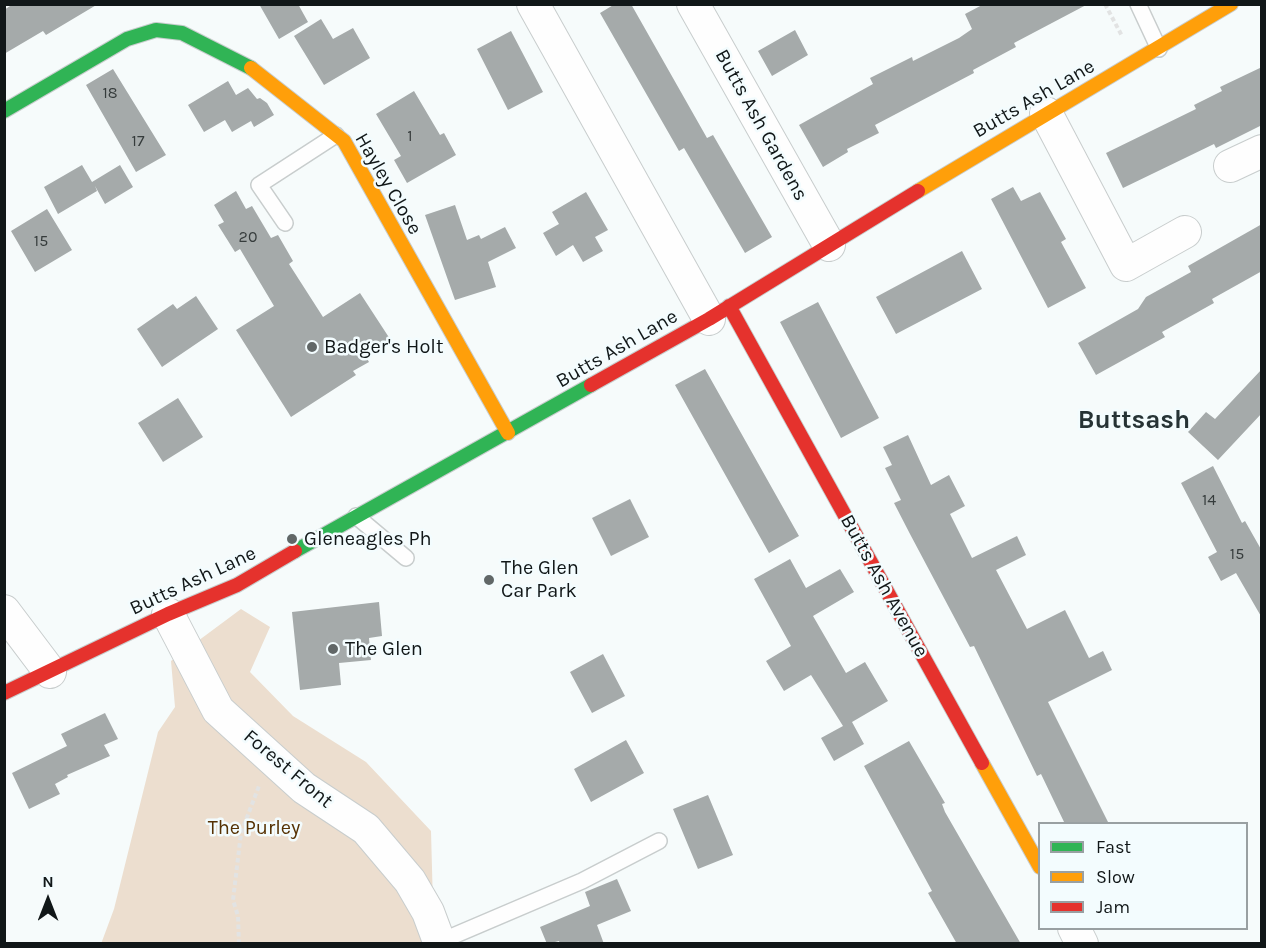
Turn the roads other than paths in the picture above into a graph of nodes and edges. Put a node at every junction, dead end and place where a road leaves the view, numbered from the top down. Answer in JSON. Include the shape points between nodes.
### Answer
{"nodes":[{"id":1,"x":533,"y":4,"type":"edge"},
{"id":2,"x":693,"y":4,"type":"edge"},
{"id":3,"x":1138,"y":4,"type":"edge"},
{"id":4,"x":1231,"y":4,"type":"edge"},
{"id":5,"x":1159,"y":49,"type":"junction"},
{"id":6,"x":4,"y":111,"type":"edge"},
{"id":7,"x":1046,"y":112,"type":"junction"},
{"id":8,"x":336,"y":135,"type":"junction"},
{"id":9,"x":1262,"y":151,"type":"edge"},
{"id":10,"x":1230,"y":166,"type":"dead end"},
{"id":11,"x":285,"y":223,"type":"dead end"},
{"id":12,"x":1185,"y":232,"type":"dead end"},
{"id":13,"x":829,"y":245,"type":"junction"},
{"id":14,"x":719,"y":312,"type":"junction"},
{"id":15,"x":508,"y":433,"type":"junction"},
{"id":16,"x":356,"y":516,"type":"junction"},
{"id":17,"x":406,"y":558,"type":"dead end"},
{"id":18,"x":4,"y":611,"type":"edge"},
{"id":19,"x":168,"y":614,"type":"junction"},
{"id":20,"x":50,"y":672,"type":"junction"},
{"id":21,"x":4,"y":693,"type":"edge"},
{"id":22,"x":659,"y":841,"type":"dead end"},
{"id":23,"x":1038,"y":864,"type":"edge"},
{"id":24,"x":1075,"y":930,"type":"edge"},
{"id":25,"x":439,"y":943,"type":"edge"},
{"id":26,"x":1082,"y":944,"type":"edge"}],
"edges":[{"from":1,"to":14,"type":"street"},
{"from":2,"to":13,"type":"street","name":"Butts Ash Gardens"},
{"from":3,"to":5,"type":"lane"},
{"from":4,"to":5,"type":"street","name":"Butts Ash Lane"},
{"from":5,"to":7,"type":"street","name":"Butts Ash Lane"},
{"from":6,"to":8,"type":"street","name":"Hayley Close","via":[[127,39],[156,30],[182,33],[255,70]]},
{"from":7,"to":12,"type":"street","via":[[1126,266]]},
{"from":7,"to":13,"type":"street","name":"Butts Ash Lane"},
{"from":8,"to":11,"type":"lane","via":[[259,185]]},
{"from":8,"to":15,"type":"street","name":"Hayley Close","via":[[344,141]]},
{"from":9,"to":10,"type":"street"},
{"from":13,"to":14,"type":"street","name":"Butts Ash Lane"},
{"from":14,"to":15,"type":"street","name":"Butts Ash Lane"},
{"from":14,"to":23,"type":"street","name":"Butts Ash Avenue"},
{"from":15,"to":16,"type":"street","name":"Butts Ash Lane"},
{"from":16,"to":17,"type":"lane"},
{"from":16,"to":19,"type":"street","name":"Butts Ash Lane","via":[[237,585]]},
{"from":18,"to":20,"type":"street"},
{"from":19,"to":20,"type":"street","name":"Butts Ash Lane"},
{"from":19,"to":25,"type":"street","name":"Forest Front","via":[[218,710],[304,788],[366,829],[410,881],[428,912]]},
{"from":20,"to":21,"type":"street","name":"Butts Ash Lane"},
{"from":22,"to":25,"type":"lane","via":[[582,882]]},
{"from":24,"to":26,"type":"street"}]}
